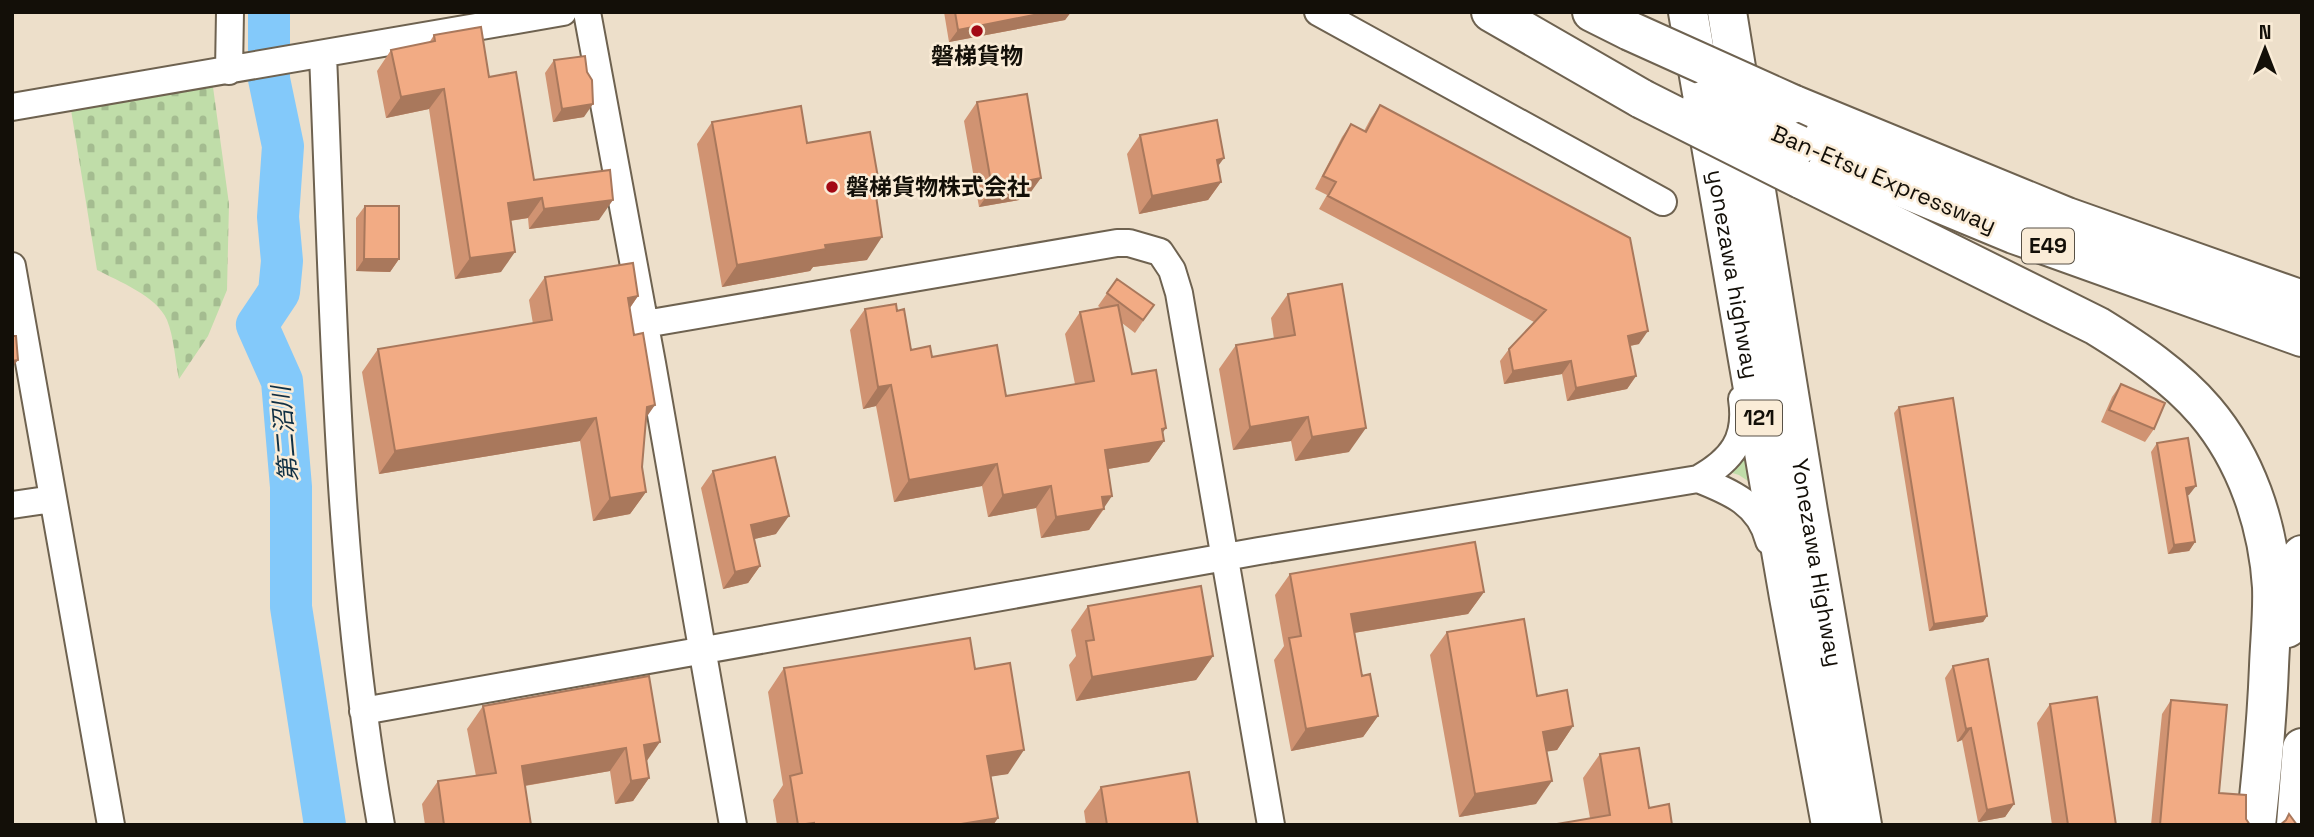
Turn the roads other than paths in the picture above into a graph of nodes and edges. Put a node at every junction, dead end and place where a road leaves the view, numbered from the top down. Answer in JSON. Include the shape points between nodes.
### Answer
{"nodes":[{"id":1,"x":230,"y":12,"type":"edge"},
{"id":2,"x":563,"y":12,"type":"edge"},
{"id":3,"x":587,"y":12,"type":"edge"},
{"id":4,"x":1318,"y":12,"type":"edge"},
{"id":5,"x":1492,"y":12,"type":"edge"},
{"id":6,"x":1515,"y":12,"type":"edge"},
{"id":7,"x":1592,"y":12,"type":"edge"},
{"id":8,"x":1688,"y":12,"type":"edge"},
{"id":9,"x":1727,"y":12,"type":"edge"},
{"id":10,"x":323,"y":55,"type":"junction"},
{"id":11,"x":236,"y":70,"type":"junction"},
{"id":12,"x":1647,"y":89,"type":"junction"},
{"id":13,"x":12,"y":107,"type":"edge"},
{"id":14,"x":1800,"y":162,"type":"junction"},
{"id":15,"x":1663,"y":202,"type":"dead end"},
{"id":16,"x":2067,"y":217,"type":"junction"},
{"id":17,"x":1725,"y":223,"type":"junction"},
{"id":18,"x":12,"y":266,"type":"edge"},
{"id":19,"x":2302,"y":281,"type":"edge"},
{"id":20,"x":2302,"y":300,"type":"edge"},
{"id":21,"x":645,"y":324,"type":"junction"},
{"id":22,"x":2302,"y":337,"type":"edge"},
{"id":23,"x":1698,"y":479,"type":"junction"},
{"id":24,"x":53,"y":499,"type":"junction"},
{"id":25,"x":12,"y":505,"type":"edge"},
{"id":26,"x":2302,"y":555,"type":"edge"},
{"id":27,"x":1224,"y":558,"type":"junction"},
{"id":28,"x":1789,"y":597,"type":"junction"},
{"id":29,"x":1827,"y":617,"type":"junction"},
{"id":30,"x":704,"y":650,"type":"junction"},
{"id":31,"x":363,"y":711,"type":"junction"},
{"id":32,"x":2267,"y":729,"type":"junction"},
{"id":33,"x":2302,"y":748,"type":"edge"},
{"id":34,"x":111,"y":825,"type":"edge"},
{"id":35,"x":381,"y":825,"type":"edge"},
{"id":36,"x":733,"y":825,"type":"edge"},
{"id":37,"x":1271,"y":825,"type":"edge"},
{"id":38,"x":1831,"y":825,"type":"edge"},
{"id":39,"x":1862,"y":825,"type":"edge"},
{"id":40,"x":1878,"y":825,"type":"edge"},
{"id":41,"x":2256,"y":825,"type":"edge"},
{"id":42,"x":2296,"y":825,"type":"edge"}],
"edges":[{"from":1,"to":11,"type":"street"},
{"from":2,"to":10,"type":"street"},
{"from":3,"to":21,"type":"street"},
{"from":4,"to":15,"type":"street"},
{"from":5,"to":12,"type":"highway"},
{"from":6,"to":12,"type":"highway","name":"Ban-Etsu Expressway","number":"E49"},
{"from":7,"to":16,"type":"highway","name":"Ban-Etsu Expressway","number":"E49","bridge":true,"via":[[1792,104]]},
{"from":8,"to":17,"type":"highway","name":"yonezawa highway","number":"121"},
{"from":9,"to":29,"type":"highway","name":"Yonezawa Highway","number":"121"},
{"from":10,"to":11,"type":"street"},
{"from":10,"to":31,"type":"street","via":[[344,521]]},
{"from":11,"to":13,"type":"street"},
{"from":12,"to":14,"type":"highway","name":"Ban-Etsu Expressway","number":"E49","bridge":true},
{"from":14,"to":22,"type":"highway","name":"Ban-Etsu Expressway","number":"E49"},
{"from":14,"to":32,"type":"highway","via":[[2138,351],[2205,410],[2245,473],[2265,544],[2272,587]]},
{"from":16,"to":19,"type":"highway"},
{"from":16,"to":20,"type":"highway","name":"Ban-Etsu Expressway","number":"E49"},
{"from":17,"to":23,"type":"street","via":[[1716,252],[1743,432],[1721,463]]},
{"from":17,"to":28,"type":"highway","name":"yonezawa highway","number":"121"},
{"from":18,"to":24,"type":"street"},
{"from":21,"to":27,"type":"street","via":[[1117,243],[1149,247],[1166,259],[1179,293]]},
{"from":21,"to":30,"type":"street"},
{"from":23,"to":27,"type":"street"},
{"from":23,"to":28,"type":"street","via":[[1726,490],[1754,509],[1768,538],[1776,579]]},
{"from":24,"to":25,"type":"street"},
{"from":24,"to":34,"type":"street"},
{"from":26,"to":32,"type":"highway"},
{"from":27,"to":30,"type":"street"},
{"from":27,"to":37,"type":"street"},
{"from":28,"to":38,"type":"highway","name":"yonezawa highway","number":"121"},
{"from":29,"to":39,"type":"highway","name":"Yonezawa Highway","number":"121"},
{"from":29,"to":40,"type":"highway","via":[[1845,664]]},
{"from":30,"to":31,"type":"street"},
{"from":30,"to":36,"type":"street"},
{"from":31,"to":35,"type":"street"},
{"from":32,"to":41,"type":"highway"},
{"from":33,"to":42,"type":"highway"}]}
